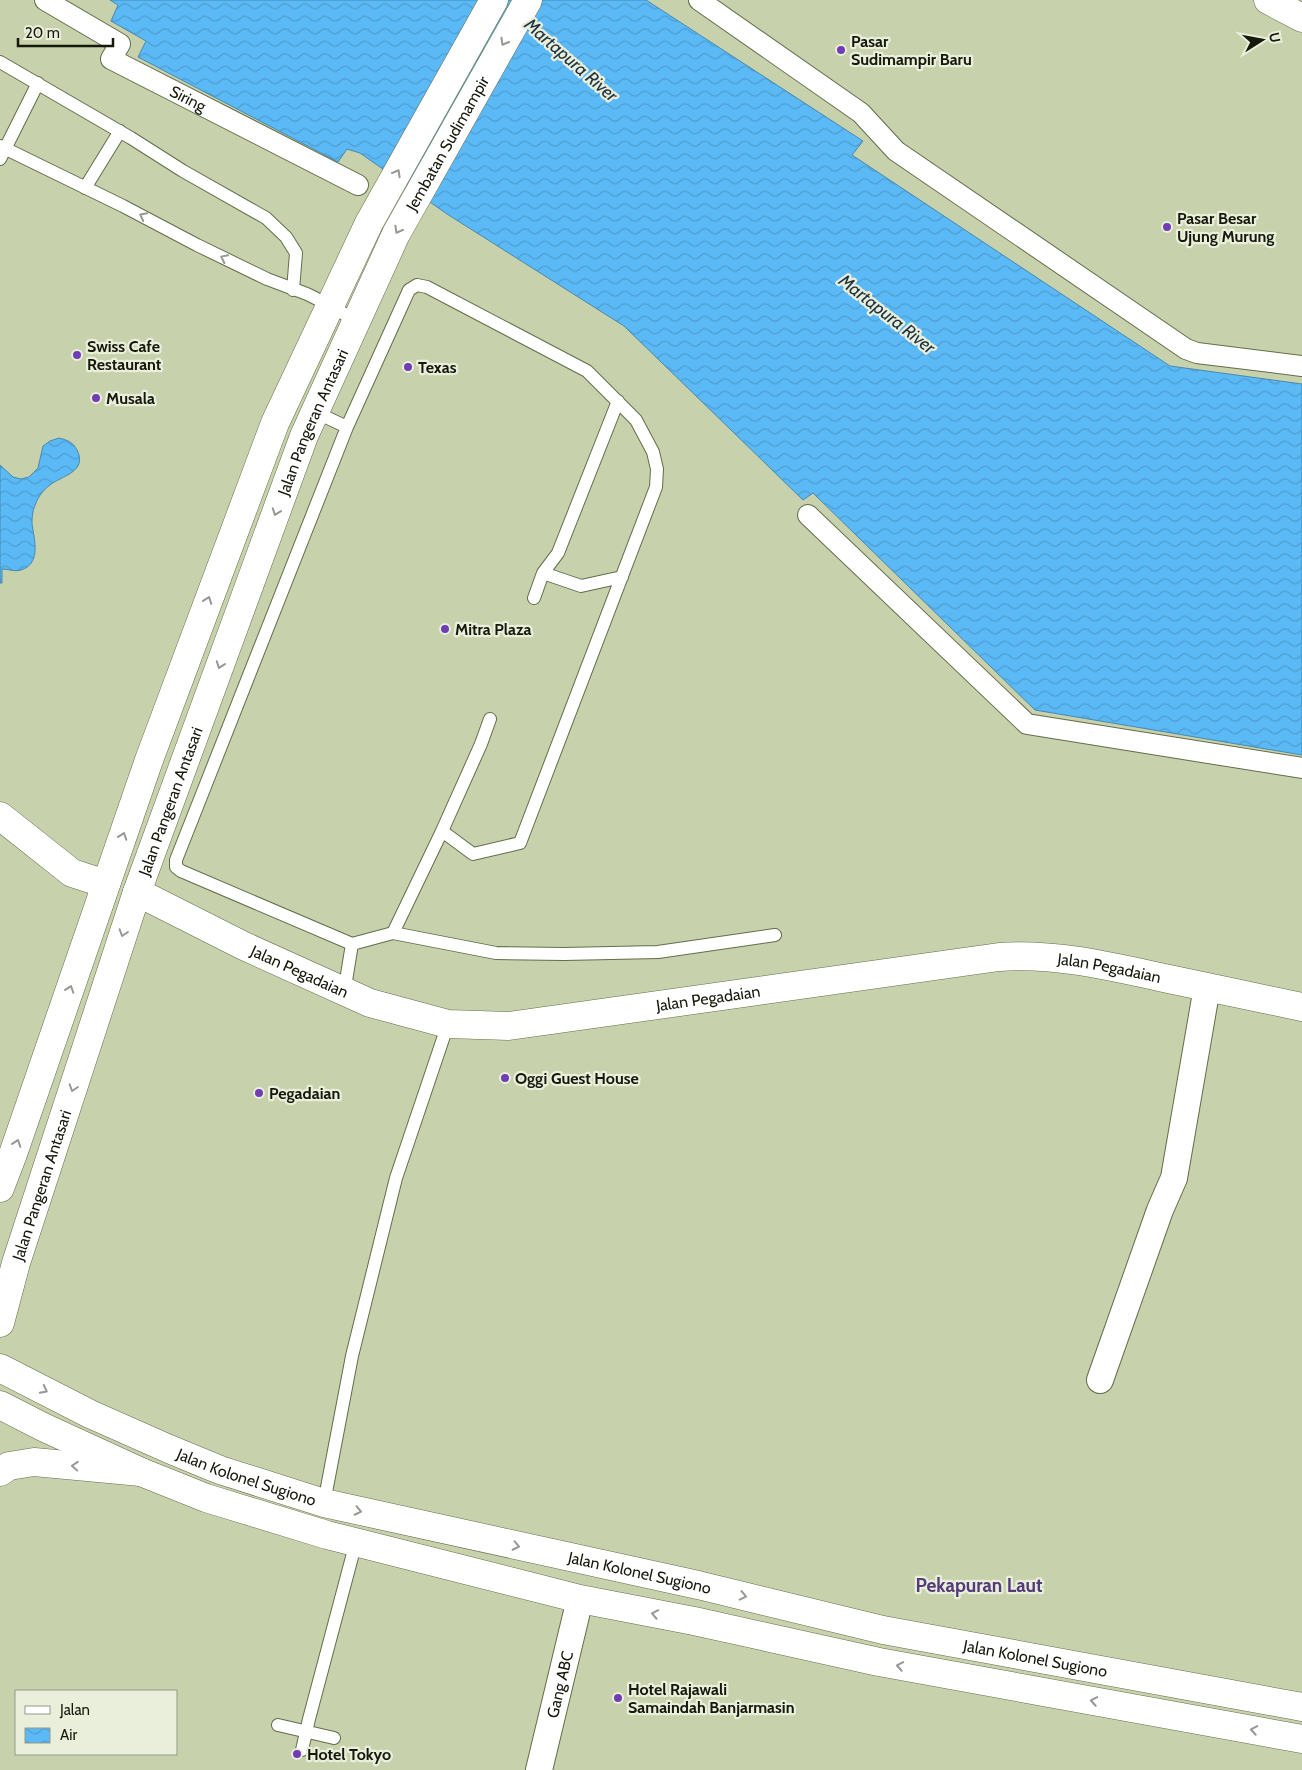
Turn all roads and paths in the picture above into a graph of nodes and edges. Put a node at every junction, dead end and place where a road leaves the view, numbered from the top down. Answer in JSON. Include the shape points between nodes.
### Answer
{"nodes":[{"id":1,"x":44,"y":0,"type":"edge"},
{"id":2,"x":494,"y":0,"type":"edge"},
{"id":3,"x":528,"y":0,"type":"edge"},
{"id":4,"x":699,"y":0,"type":"edge"},
{"id":5,"x":1268,"y":0,"type":"edge"},
{"id":6,"x":1302,"y":18,"type":"edge"},
{"id":7,"x":0,"y":62,"type":"edge"},
{"id":8,"x":38,"y":83,"type":"junction"},
{"id":9,"x":120,"y":132,"type":"junction"},
{"id":10,"x":2,"y":151,"type":"edge"},
{"id":11,"x":358,"y":185,"type":"dead end"},
{"id":12,"x":85,"y":188,"type":"junction"},
{"id":13,"x":342,"y":278,"type":"joint"},
{"id":14,"x":293,"y":290,"type":"junction"},
{"id":15,"x":370,"y":290,"type":"joint"},
{"id":16,"x":331,"y":306,"type":"junction"},
{"id":17,"x":356,"y":321,"type":"junction"},
{"id":18,"x":1302,"y":366,"type":"edge"},
{"id":19,"x":618,"y":401,"type":"junction"},
{"id":20,"x":275,"y":423,"type":"junction"},
{"id":21,"x":309,"y":424,"type":"junction"},
{"id":22,"x":347,"y":427,"type":"junction"},
{"id":23,"x":808,"y":515,"type":"dead end"},
{"id":24,"x":543,"y":573,"type":"junction"},
{"id":25,"x":622,"y":577,"type":"junction"},
{"id":26,"x":534,"y":598,"type":"dead end"},
{"id":27,"x":490,"y":719,"type":"dead end"},
{"id":28,"x":1302,"y":768,"type":"edge"},
{"id":29,"x":0,"y":816,"type":"edge"},
{"id":30,"x":442,"y":831,"type":"junction"},
{"id":31,"x":170,"y":840,"type":"junction"},
{"id":32,"x":106,"y":884,"type":"junction"},
{"id":33,"x":137,"y":892,"type":"junction"},
{"id":34,"x":393,"y":933,"type":"junction"},
{"id":35,"x":775,"y":935,"type":"dead end"},
{"id":36,"x":352,"y":944,"type":"junction"},
{"id":37,"x":1207,"y":987,"type":"junction"},
{"id":38,"x":344,"y":993,"type":"junction"},
{"id":39,"x":1302,"y":1006,"type":"edge"},
{"id":40,"x":448,"y":1024,"type":"junction"},
{"id":41,"x":0,"y":1188,"type":"edge"},
{"id":42,"x":0,"y":1323,"type":"edge"},
{"id":43,"x":0,"y":1368,"type":"edge"},
{"id":44,"x":1100,"y":1380,"type":"dead end"},
{"id":45,"x":0,"y":1405,"type":"edge"},
{"id":46,"x":0,"y":1472,"type":"edge"},
{"id":47,"x":141,"y":1472,"type":"junction"},
{"id":48,"x":324,"y":1504,"type":"junction"},
{"id":49,"x":356,"y":1542,"type":"junction"},
{"id":50,"x":698,"y":1586,"type":"junction"},
{"id":51,"x":580,"y":1599,"type":"junction"},
{"id":52,"x":694,"y":1621,"type":"junction"},
{"id":53,"x":942,"y":1641,"type":"junction"},
{"id":54,"x":937,"y":1672,"type":"junction"},
{"id":55,"x":1302,"y":1707,"type":"edge"},
{"id":56,"x":278,"y":1725,"type":"dead end"},
{"id":57,"x":306,"y":1731,"type":"junction"},
{"id":58,"x":334,"y":1738,"type":"dead end"},
{"id":59,"x":1302,"y":1739,"type":"edge"},
{"id":60,"x":302,"y":1750,"type":"dead end"},
{"id":61,"x":538,"y":1770,"type":"edge"}],
"edges":[{"from":1,"to":11,"type":"street","name":"Siring","via":[[120,44],[112,59]]},
{"from":13,"to":2,"type":"main road","name":"Jembatan Sudimampir","one_way":true,"via":[[369,223]]},
{"from":3,"to":15,"type":"main road","name":"Jembatan Sudimampir","one_way":true,"via":[[396,234]]},
{"from":4,"to":18,"type":"street","via":[[862,113],[896,151],[1186,349],[1196,353]]},
{"from":5,"to":6,"type":"main road"},
{"from":7,"to":8,"type":"lane"},
{"from":8,"to":9,"type":"lane"},
{"from":8,"to":10,"type":"lane"},
{"from":9,"to":12,"type":"lane"},
{"from":9,"to":14,"type":"lane","via":[[266,218],[286,237],[296,253]]},
{"from":10,"to":12,"type":"lane"},
{"from":14,"to":12,"type":"lane","one_way":true},
{"from":13,"to":16,"type":"main road","name":"Jalan Pangeran Antasari"},
{"from":14,"to":16,"type":"lane"},
{"from":15,"to":17,"type":"main road","name":"Jalan Pangeran Antasari"},
{"from":16,"to":17,"type":"lane"},
{"from":16,"to":20,"type":"main road","name":"Jalan Pangeran Antasari"},
{"from":17,"to":21,"type":"main road","name":"Jalan Pangeran Antasari"},
{"from":19,"to":22,"type":"lane","via":[[587,371],[427,287],[417,285],[409,290]]},
{"from":19,"to":24,"type":"lane","via":[[558,553]]},
{"from":19,"to":25,"type":"lane","via":[[636,420],[653,452],[657,469],[656,487]]},
{"from":20,"to":21,"type":"main road"},
{"from":32,"to":20,"type":"main road","name":"Jalan Pangeran Antasari","one_way":true},
{"from":21,"to":22,"type":"lane"},
{"from":21,"to":31,"type":"main road","name":"Jalan Pangeran Antasari","one_way":true},
{"from":22,"to":31,"type":"lane"},
{"from":23,"to":28,"type":"street","via":[[1028,724]]},
{"from":24,"to":25,"type":"lane","via":[[581,586]]},
{"from":24,"to":26,"type":"lane"},
{"from":25,"to":30,"type":"lane","via":[[520,843],[473,854]]},
{"from":27,"to":30,"type":"lane"},
{"from":29,"to":32,"type":"main road","via":[[72,873]]},
{"from":30,"to":34,"type":"lane"},
{"from":31,"to":33,"type":"main road","name":"Jalan Pangeran Antasari"},
{"from":31,"to":36,"type":"lane","via":[[176,867],[181,872]]},
{"from":41,"to":32,"type":"main road","name":"Jalan Pangeran Antasari","one_way":true},
{"from":33,"to":38,"type":"main road","name":"Jalan Pegadaian"},
{"from":33,"to":42,"type":"main road","name":"Jalan Pangeran Antasari","one_way":true,"via":[[16,1263]]},
{"from":34,"to":35,"type":"lane","via":[[496,953],[564,954],[658,952]]},
{"from":34,"to":36,"type":"lane"},
{"from":36,"to":38,"type":"lane"},
{"from":37,"to":39,"type":"main road","name":"Jalan Pegadaian"},
{"from":37,"to":40,"type":"main road","name":"Jalan Pegadaian","via":[[1110,966],[1021,955],[509,1026]]},
{"from":37,"to":44,"type":"street","via":[[1174,1178]]},
{"from":38,"to":40,"type":"main road","name":"Jalan Pegadaian"},
{"from":40,"to":48,"type":"lane","via":[[396,1178],[352,1356]]},
{"from":43,"to":48,"type":"main road","name":"Jalan Kolonel Sugiono","one_way":true,"via":[[170,1450],[228,1473]]},
{"from":45,"to":47,"type":"main road","name":"Jalan Kolonel Sugiono"},
{"from":47,"to":46,"type":"main road","one_way":true,"via":[[34,1462],[9,1466]]},
{"from":47,"to":49,"type":"main road","name":"Jalan Kolonel Sugiono","via":[[206,1498]]},
{"from":48,"to":50,"type":"main road","name":"Jalan Kolonel Sugiono","one_way":true},
{"from":49,"to":51,"type":"main road","name":"Jalan Kolonel Sugiono"},
{"from":49,"to":57,"type":"lane"},
{"from":50,"to":52,"type":"main road"},
{"from":50,"to":53,"type":"main road","name":"Jalan Kolonel Sugiono","one_way":true},
{"from":52,"to":51,"type":"main road","name":"Jalan Kolonel Sugiono","one_way":true},
{"from":51,"to":61,"type":"street","name":"Gang ABC"},
{"from":54,"to":52,"type":"main road","name":"Jalan Kolonel Sugiono","one_way":true},
{"from":53,"to":54,"type":"main road"},
{"from":53,"to":55,"type":"main road","name":"Jalan Kolonel Sugiono"},
{"from":59,"to":54,"type":"main road","name":"Jalan Kolonel Sugiono","one_way":true},
{"from":56,"to":57,"type":"lane"},
{"from":57,"to":58,"type":"lane"},
{"from":57,"to":60,"type":"lane"}]}
